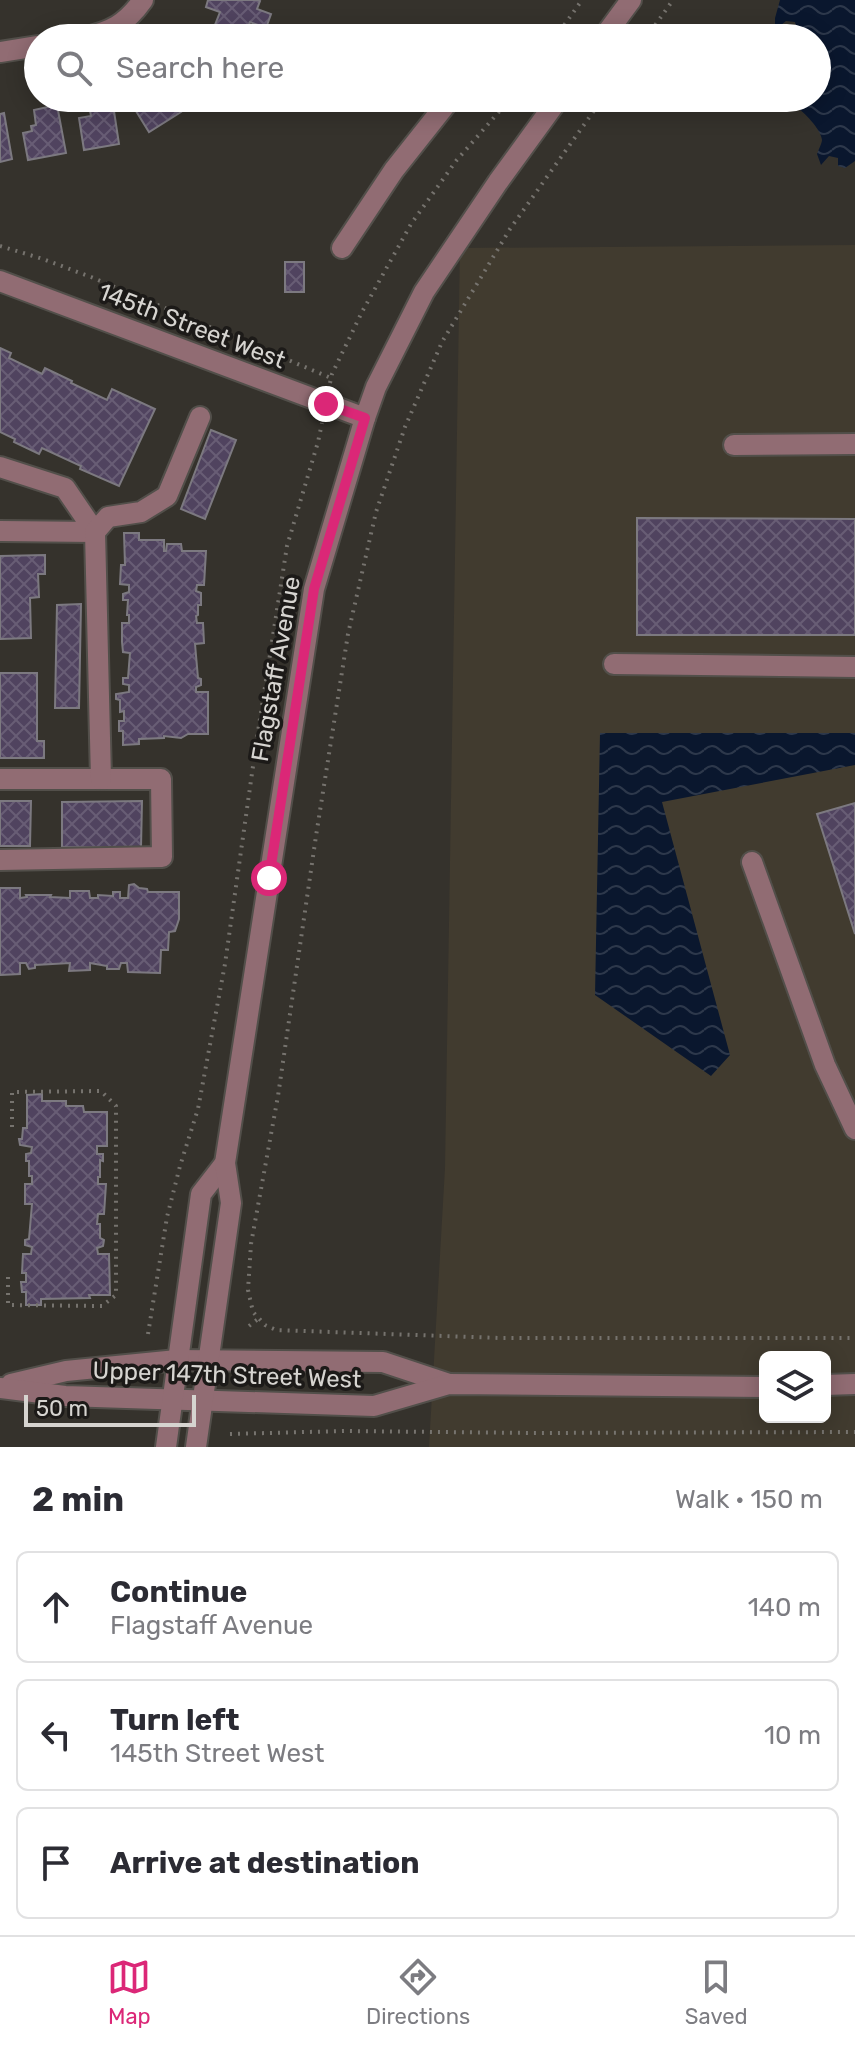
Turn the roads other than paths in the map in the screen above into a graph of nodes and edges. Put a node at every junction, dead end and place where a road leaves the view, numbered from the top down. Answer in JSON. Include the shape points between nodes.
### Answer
{"nodes":[{"id":1,"x":143,"y":0,"type":"edge"},
{"id":2,"x":631,"y":0,"type":"edge"},
{"id":3,"x":120,"y":24,"type":"edge"},
{"id":4,"x":613,"y":24,"type":"edge"},
{"id":5,"x":24,"y":48,"type":"edge"},
{"id":6,"x":0,"y":52,"type":"edge"},
{"id":7,"x":440,"y":112,"type":"edge"},
{"id":8,"x":549,"y":112,"type":"edge"},
{"id":9,"x":342,"y":248,"type":"dead end"},
{"id":10,"x":0,"y":281,"type":"edge"},
{"id":11,"x":200,"y":417,"type":"dead end"},
{"id":12,"x":365,"y":418,"type":"junction"},
{"id":13,"x":855,"y":444,"type":"edge"},
{"id":14,"x":734,"y":445,"type":"dead end"},
{"id":15,"x":0,"y":467,"type":"edge"},
{"id":16,"x":0,"y":531,"type":"edge"},
{"id":17,"x":95,"y":532,"type":"junction"},
{"id":18,"x":614,"y":664,"type":"dead end"},
{"id":19,"x":855,"y":667,"type":"edge"},
{"id":20,"x":0,"y":779,"type":"edge"},
{"id":21,"x":101,"y":779,"type":"junction"},
{"id":22,"x":0,"y":860,"type":"edge"},
{"id":23,"x":752,"y":862,"type":"dead end"},
{"id":24,"x":855,"y":1129,"type":"edge"},
{"id":25,"x":225,"y":1163,"type":"junction"},
{"id":26,"x":177,"y":1360,"type":"junction"},
{"id":27,"x":207,"y":1361,"type":"junction"},
{"id":28,"x":449,"y":1384,"type":"junction"},
{"id":29,"x":855,"y":1384,"type":"edge"},
{"id":30,"x":831,"y":1385,"type":"edge"},
{"id":31,"x":759,"y":1387,"type":"edge"},
{"id":32,"x":0,"y":1388,"type":"edge"},
{"id":33,"x":172,"y":1400,"type":"junction"},
{"id":34,"x":202,"y":1401,"type":"junction"},
{"id":35,"x":166,"y":1447,"type":"edge"},
{"id":36,"x":196,"y":1447,"type":"edge"}],
"edges":[{"from":1,"to":3,"type":"street"},
{"from":2,"to":4,"type":"street"},
{"from":5,"to":6,"type":"street"},
{"from":7,"to":9,"type":"street"},
{"from":8,"to":12,"type":"street","name":"Flagstaff Avenue","via":[[424,292]]},
{"from":10,"to":12,"type":"street","name":"145th Street West"},
{"from":11,"to":17,"type":"street","via":[[167,496],[141,512],[108,517]]},
{"from":12,"to":25,"type":"street","name":"Flagstaff Avenue","via":[[314,589]]},
{"from":13,"to":14,"type":"street"},
{"from":15,"to":17,"type":"street","via":[[65,488]]},
{"from":16,"to":17,"type":"street"},
{"from":17,"to":21,"type":"street"},
{"from":18,"to":19,"type":"street"},
{"from":20,"to":21,"type":"street"},
{"from":21,"to":22,"type":"street","via":[[161,779],[162,857]]},
{"from":23,"to":24,"type":"street","via":[[825,1065]]},
{"from":25,"to":26,"type":"street","name":"Flagstaff Avenue","via":[[201,1194]]},
{"from":25,"to":27,"type":"street","name":"Flagstaff Avenue","via":[[231,1203]]},
{"from":26,"to":27,"type":"street","name":"Upper 147th Street West"},
{"from":26,"to":32,"type":"street","name":"Upper 147th Street West","via":[[66,1371]]},
{"from":26,"to":33,"type":"street","name":"Flagstaff Avenue"},
{"from":27,"to":28,"type":"street","name":"Upper 147th Street West","via":[[383,1362]]},
{"from":27,"to":34,"type":"street","name":"Flagstaff Avenue"},
{"from":28,"to":31,"type":"street","name":"Upper 147th Street West"},
{"from":28,"to":34,"type":"street","name":"Upper 147th Street West","via":[[374,1406]]},
{"from":29,"to":30,"type":"street"},
{"from":32,"to":33,"type":"street","name":"Upper 147th Street West"},
{"from":33,"to":34,"type":"street","name":"Upper 147th Street West"},
{"from":33,"to":35,"type":"street","name":"Flagstaff Avenue"},
{"from":34,"to":36,"type":"street","name":"Flagstaff Avenue"}]}
